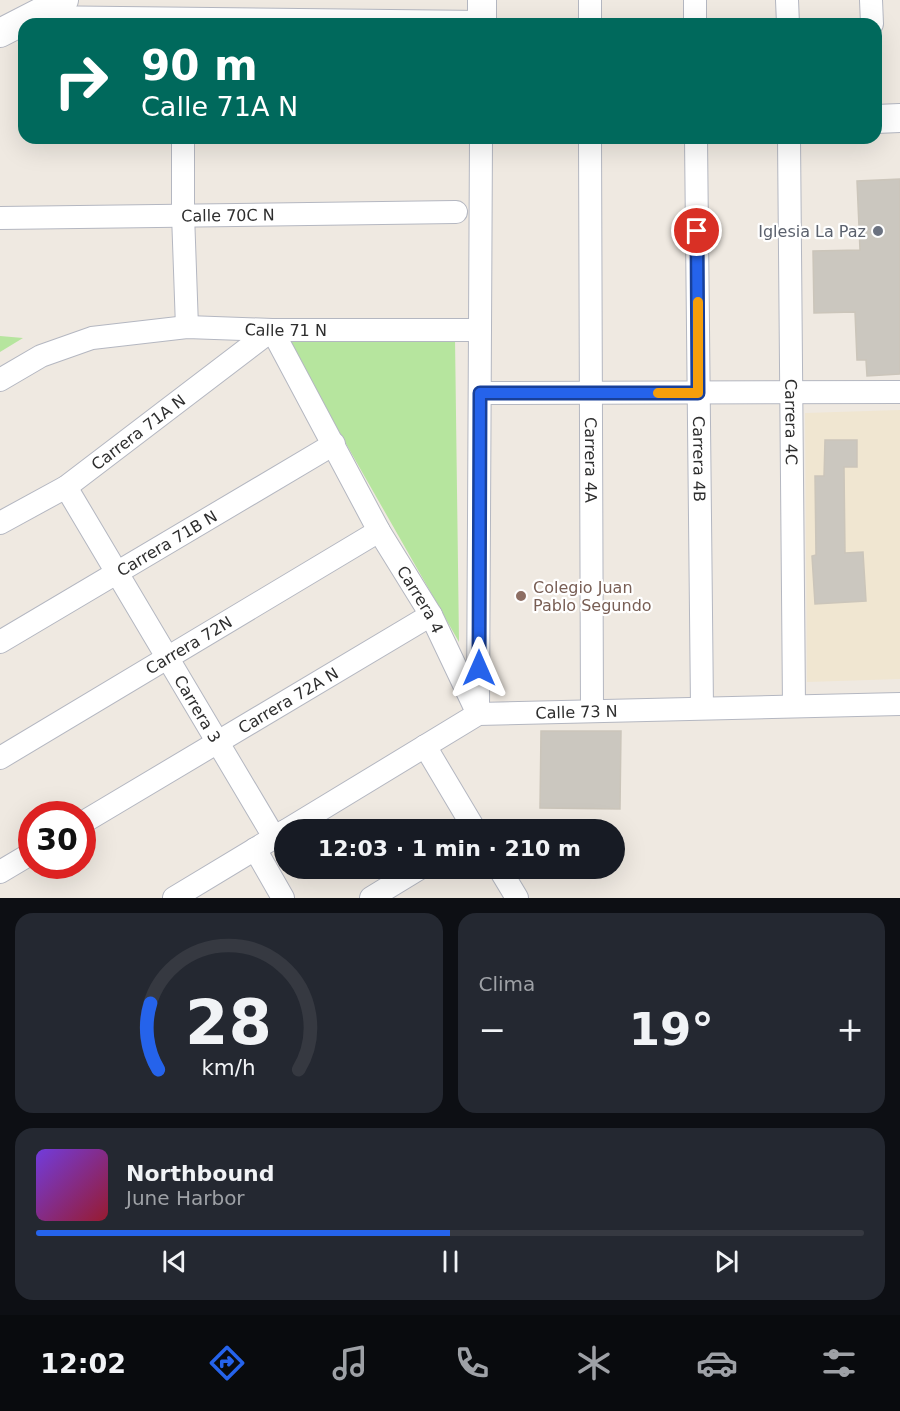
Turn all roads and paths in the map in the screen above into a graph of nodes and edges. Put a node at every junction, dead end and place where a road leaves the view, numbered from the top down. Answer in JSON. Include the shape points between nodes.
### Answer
{"nodes":[{"id":1,"x":64,"y":0,"type":"edge"},
{"id":2,"x":590,"y":0,"type":"edge"},
{"id":3,"x":695,"y":0,"type":"edge"},
{"id":4,"x":787,"y":0,"type":"edge"},
{"id":5,"x":871,"y":0,"type":"edge"},
{"id":6,"x":184,"y":14,"type":"edge"},
{"id":7,"x":482,"y":15,"type":"edge"},
{"id":8,"x":31,"y":17,"type":"joint"},
{"id":9,"x":590,"y":18,"type":"edge"},
{"id":10,"x":695,"y":18,"type":"edge"},
{"id":11,"x":788,"y":18,"type":"edge"},
{"id":12,"x":872,"y":18,"type":"edge"},
{"id":13,"x":18,"y":24,"type":"edge"},
{"id":14,"x":0,"y":33,"type":"edge"},
{"id":15,"x":882,"y":118,"type":"edge"},
{"id":16,"x":900,"y":118,"type":"edge"},
{"id":17,"x":183,"y":144,"type":"edge"},
{"id":18,"x":481,"y":144,"type":"edge"},
{"id":19,"x":590,"y":144,"type":"edge"},
{"id":20,"x":696,"y":144,"type":"edge"},
{"id":21,"x":789,"y":144,"type":"edge"},
{"id":22,"x":456,"y":212,"type":"dead end"},
{"id":23,"x":183,"y":214,"type":"junction"},
{"id":24,"x":0,"y":218,"type":"edge"},
{"id":25,"x":187,"y":327,"type":"junction"},
{"id":26,"x":272,"y":330,"type":"junction"},
{"id":27,"x":480,"y":330,"type":"junction"},
{"id":28,"x":0,"y":380,"type":"edge"},
{"id":29,"x":900,"y":392,"type":"edge"},
{"id":30,"x":480,"y":393,"type":"junction"},
{"id":31,"x":591,"y":393,"type":"junction"},
{"id":32,"x":698,"y":393,"type":"junction"},
{"id":33,"x":791,"y":393,"type":"junction"},
{"id":34,"x":334,"y":444,"type":"junction"},
{"id":35,"x":66,"y":487,"type":"junction"},
{"id":36,"x":0,"y":523,"type":"edge"},
{"id":37,"x":380,"y":531,"type":"junction"},
{"id":38,"x":117,"y":573,"type":"junction"},
{"id":39,"x":431,"y":615,"type":"junction"},
{"id":40,"x":0,"y":642,"type":"edge"},
{"id":41,"x":167,"y":658,"type":"junction"},
{"id":42,"x":900,"y":704,"type":"edge"},
{"id":43,"x":794,"y":706,"type":"junction"},
{"id":44,"x":702,"y":708,"type":"junction"},
{"id":45,"x":592,"y":711,"type":"junction"},
{"id":46,"x":478,"y":714,"type":"junction"},
{"id":47,"x":218,"y":742,"type":"junction"},
{"id":48,"x":424,"y":746,"type":"junction"},
{"id":49,"x":0,"y":758,"type":"edge"},
{"id":50,"x":96,"y":815,"type":"edge"},
{"id":51,"x":303,"y":819,"type":"edge"},
{"id":52,"x":468,"y":819,"type":"edge"},
{"id":53,"x":274,"y":821,"type":"edge"},
{"id":54,"x":274,"y":837,"type":"edge"},
{"id":55,"x":255,"y":849,"type":"junction"},
{"id":56,"x":18,"y":861,"type":"edge"},
{"id":57,"x":0,"y":872,"type":"edge"},
{"id":58,"x":402,"y":879,"type":"edge"},
{"id":59,"x":506,"y":879,"type":"edge"},
{"id":60,"x":174,"y":898,"type":"edge"},
{"id":61,"x":283,"y":898,"type":"edge"},
{"id":62,"x":371,"y":898,"type":"edge"},
{"id":63,"x":517,"y":898,"type":"edge"}],
"edges":[{"from":1,"to":8,"type":"street"},
{"from":2,"to":9,"type":"street"},
{"from":3,"to":10,"type":"street"},
{"from":4,"to":11,"type":"street"},
{"from":5,"to":12,"type":"street"},
{"from":6,"to":7,"type":"street"},
{"from":6,"to":8,"type":"street"},
{"from":13,"to":14,"type":"street"},
{"from":15,"to":16,"type":"street"},
{"from":17,"to":23,"type":"street"},
{"from":18,"to":27,"type":"street"},
{"from":19,"to":31,"type":"street","name":"Carrera 4A"},
{"from":20,"to":32,"type":"street","name":"Carrera 4B"},
{"from":21,"to":33,"type":"street","name":"Carrera 4C"},
{"from":22,"to":23,"type":"street","name":"Calle 70C N"},
{"from":23,"to":24,"type":"street","name":"Calle 70C N"},
{"from":23,"to":25,"type":"street"},
{"from":25,"to":26,"type":"street","name":"Calle 71 N"},
{"from":25,"to":28,"type":"street","name":"Calle 71 N","via":[[92,338],[41,356]]},
{"from":26,"to":27,"type":"street","name":"Calle 71 N"},
{"from":26,"to":34,"type":"street","name":"Carrera 4"},
{"from":26,"to":35,"type":"street","name":"Carrera 71A N"},
{"from":27,"to":30,"type":"street"},
{"from":29,"to":33,"type":"street"},
{"from":30,"to":31,"type":"street"},
{"from":30,"to":46,"type":"street"},
{"from":31,"to":32,"type":"street"},
{"from":31,"to":45,"type":"street","name":"Carrera 4A"},
{"from":32,"to":33,"type":"street"},
{"from":32,"to":44,"type":"street","name":"Carrera 4B"},
{"from":33,"to":43,"type":"street","name":"Carrera 4C"},
{"from":34,"to":37,"type":"street","name":"Carrera 4"},
{"from":34,"to":38,"type":"street","name":"Carrera 71B N"},
{"from":35,"to":36,"type":"street","name":"Carrera 71A N"},
{"from":35,"to":38,"type":"street","name":"Carrera 3"},
{"from":37,"to":39,"type":"street","name":"Carrera 4"},
{"from":37,"to":41,"type":"street","name":"Carrera 72N"},
{"from":38,"to":40,"type":"street","name":"Carrera 71B N"},
{"from":38,"to":41,"type":"street","name":"Carrera 3"},
{"from":39,"to":46,"type":"street","name":"Carrera 4"},
{"from":39,"to":47,"type":"street","name":"Carrera 72A N"},
{"from":41,"to":47,"type":"street","name":"Carrera 3"},
{"from":41,"to":49,"type":"street","name":"Carrera 72N"},
{"from":42,"to":43,"type":"street","name":"Calle 73 N"},
{"from":43,"to":44,"type":"street","name":"Calle 73 N"},
{"from":44,"to":45,"type":"street","name":"Calle 73 N"},
{"from":45,"to":46,"type":"street","name":"Calle 73 N"},
{"from":46,"to":48,"type":"street","name":"Calle 73 N"},
{"from":47,"to":50,"type":"street","name":"Carrera 72A N"},
{"from":47,"to":53,"type":"street","name":"Carrera 3"},
{"from":48,"to":51,"type":"street","name":"Calle 73 N"},
{"from":48,"to":52,"type":"street"},
{"from":54,"to":55,"type":"street","name":"Calle 73 N"},
{"from":55,"to":60,"type":"street","name":"Calle 73 N"},
{"from":55,"to":61,"type":"street"},
{"from":56,"to":57,"type":"street"},
{"from":58,"to":62,"type":"street"},
{"from":59,"to":63,"type":"street"}]}
